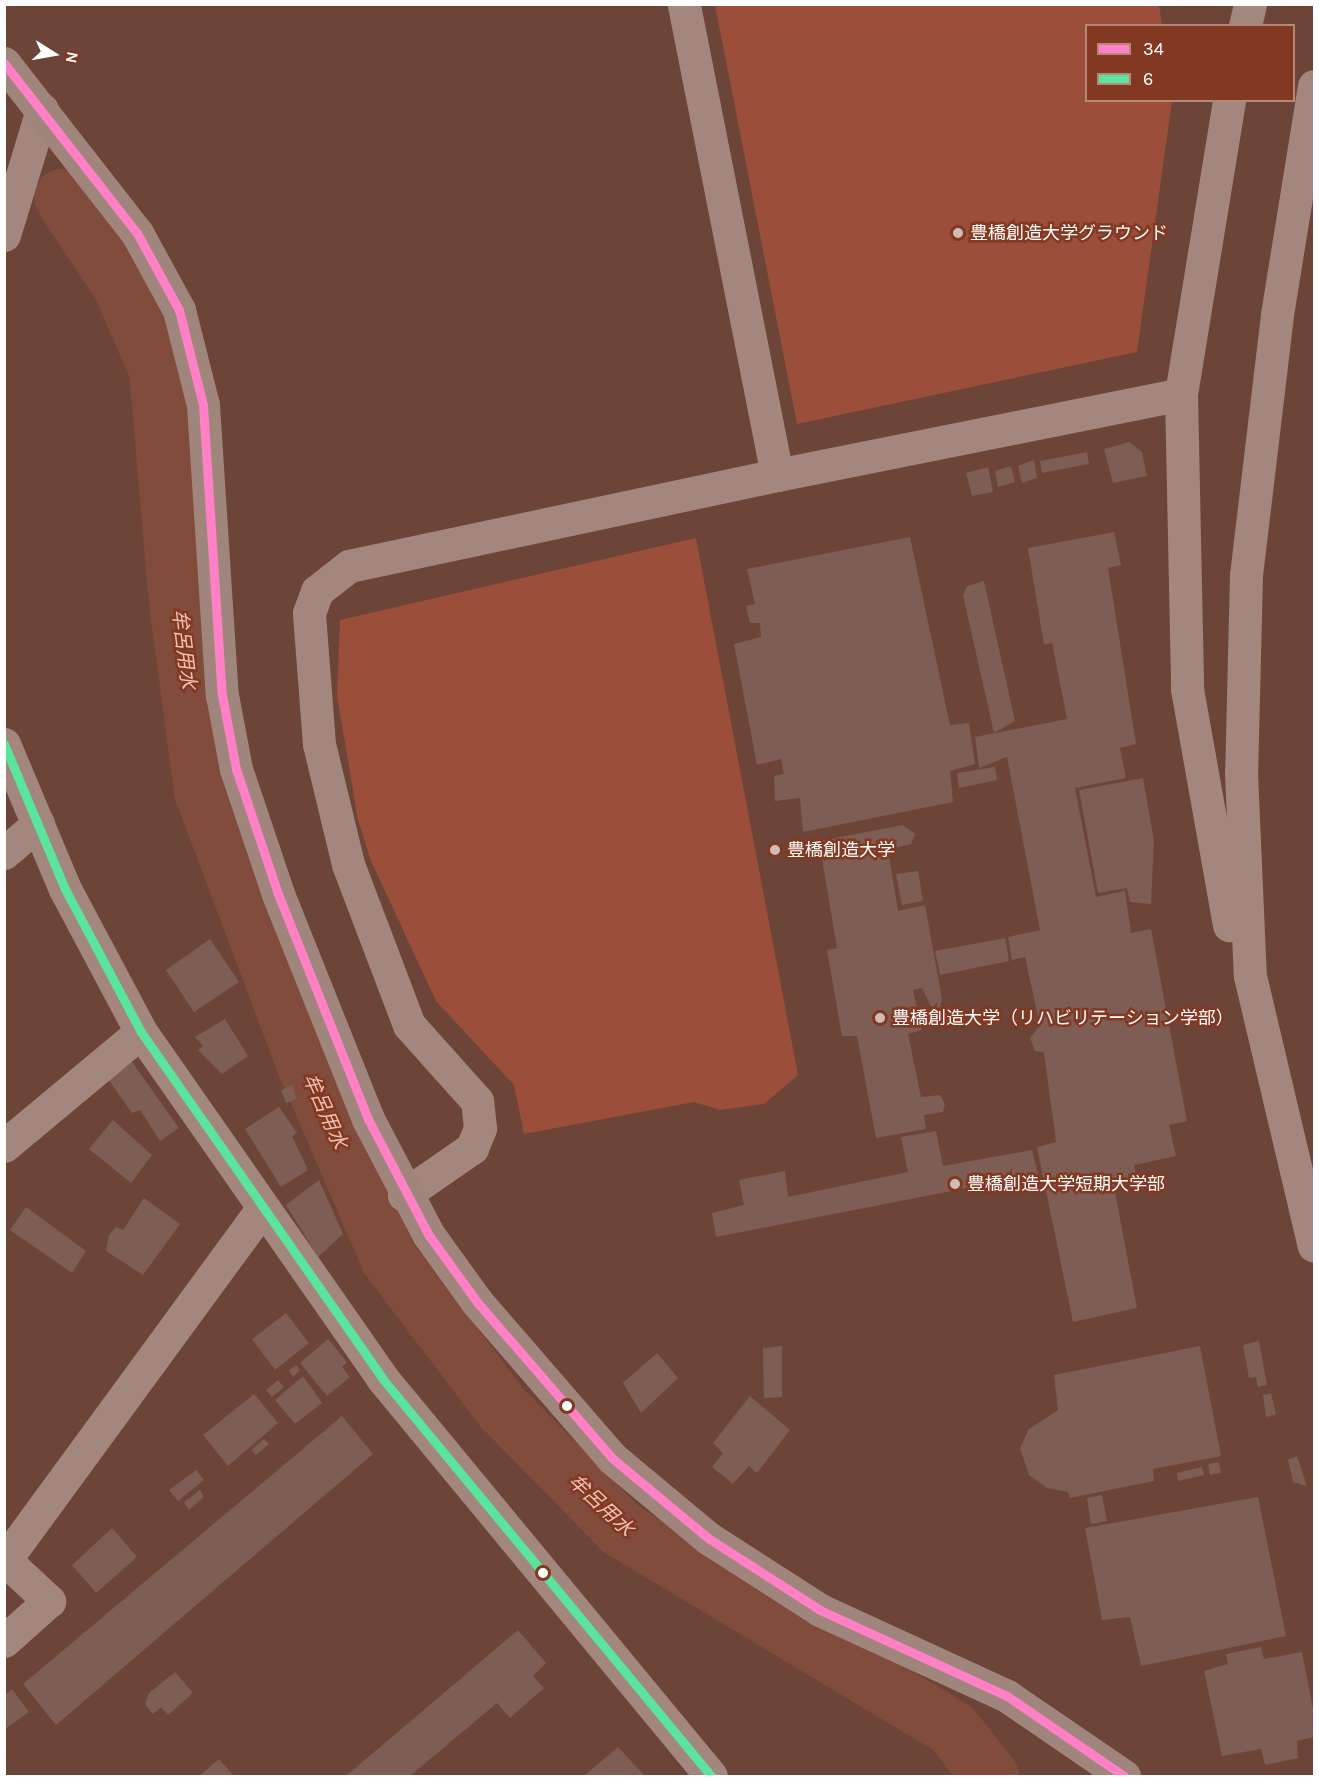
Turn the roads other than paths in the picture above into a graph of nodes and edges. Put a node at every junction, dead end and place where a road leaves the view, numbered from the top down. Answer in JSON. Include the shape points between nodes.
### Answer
{"nodes":[{"id":1,"x":684,"y":4,"type":"edge"},
{"id":2,"x":1250,"y":4,"type":"edge"},
{"id":3,"x":1245,"y":24,"type":"edge"},
{"id":4,"x":4,"y":63,"type":"edge"},
{"id":5,"x":1314,"y":86,"type":"edge"},
{"id":6,"x":1229,"y":102,"type":"edge"},
{"id":7,"x":42,"y":110,"type":"junction"},
{"id":8,"x":4,"y":236,"type":"edge"},
{"id":9,"x":1180,"y":394,"type":"junction"},
{"id":10,"x":777,"y":475,"type":"junction"},
{"id":11,"x":4,"y":744,"type":"edge"},
{"id":12,"x":38,"y":824,"type":"junction"},
{"id":13,"x":4,"y":853,"type":"edge"},
{"id":14,"x":1246,"y":951,"type":"junction"},
{"id":15,"x":141,"y":1032,"type":"junction"},
{"id":16,"x":4,"y":1146,"type":"edge"},
{"id":17,"x":404,"y":1195,"type":"junction"},
{"id":18,"x":263,"y":1208,"type":"junction"},
{"id":19,"x":1314,"y":1246,"type":"edge"},
{"id":20,"x":5,"y":1560,"type":"edge"},
{"id":21,"x":4,"y":1641,"type":"edge"},
{"id":22,"x":711,"y":1776,"type":"edge"},
{"id":23,"x":1124,"y":1776,"type":"edge"}],
"edges":[{"from":1,"to":10,"type":"street"},
{"from":2,"to":3,"type":"street"},
{"from":4,"to":7,"type":"main road"},
{"from":5,"to":14,"type":"street","via":[[1276,315],[1246,575],[1241,773]]},
{"from":6,"to":9,"type":"street"},
{"from":7,"to":8,"type":"street"},
{"from":7,"to":17,"type":"main road","via":[[137,233],[178,310],[204,417],[222,695],[236,769],[283,905]]},
{"from":9,"to":10,"type":"street"},
{"from":9,"to":14,"type":"street","via":[[1187,689],[1231,932]]},
{"from":10,"to":17,"type":"street","via":[[349,566],[317,591],[309,613],[309,670],[319,744],[348,864],[409,1025],[477,1101],[480,1128],[472,1148]]},
{"from":11,"to":12,"type":"street"},
{"from":12,"to":13,"type":"street"},
{"from":12,"to":15,"type":"street","via":[[65,889]]},
{"from":14,"to":19,"type":"street"},
{"from":15,"to":16,"type":"street"},
{"from":15,"to":18,"type":"street"},
{"from":17,"to":23,"type":"main road","via":[[477,1302],[612,1458],[652,1493],[787,1590],[1007,1696]]},
{"from":18,"to":20,"type":"street"},
{"from":18,"to":22,"type":"street","via":[[382,1378]]},
{"from":20,"to":21,"type":"street","via":[[49,1601]]}]}
